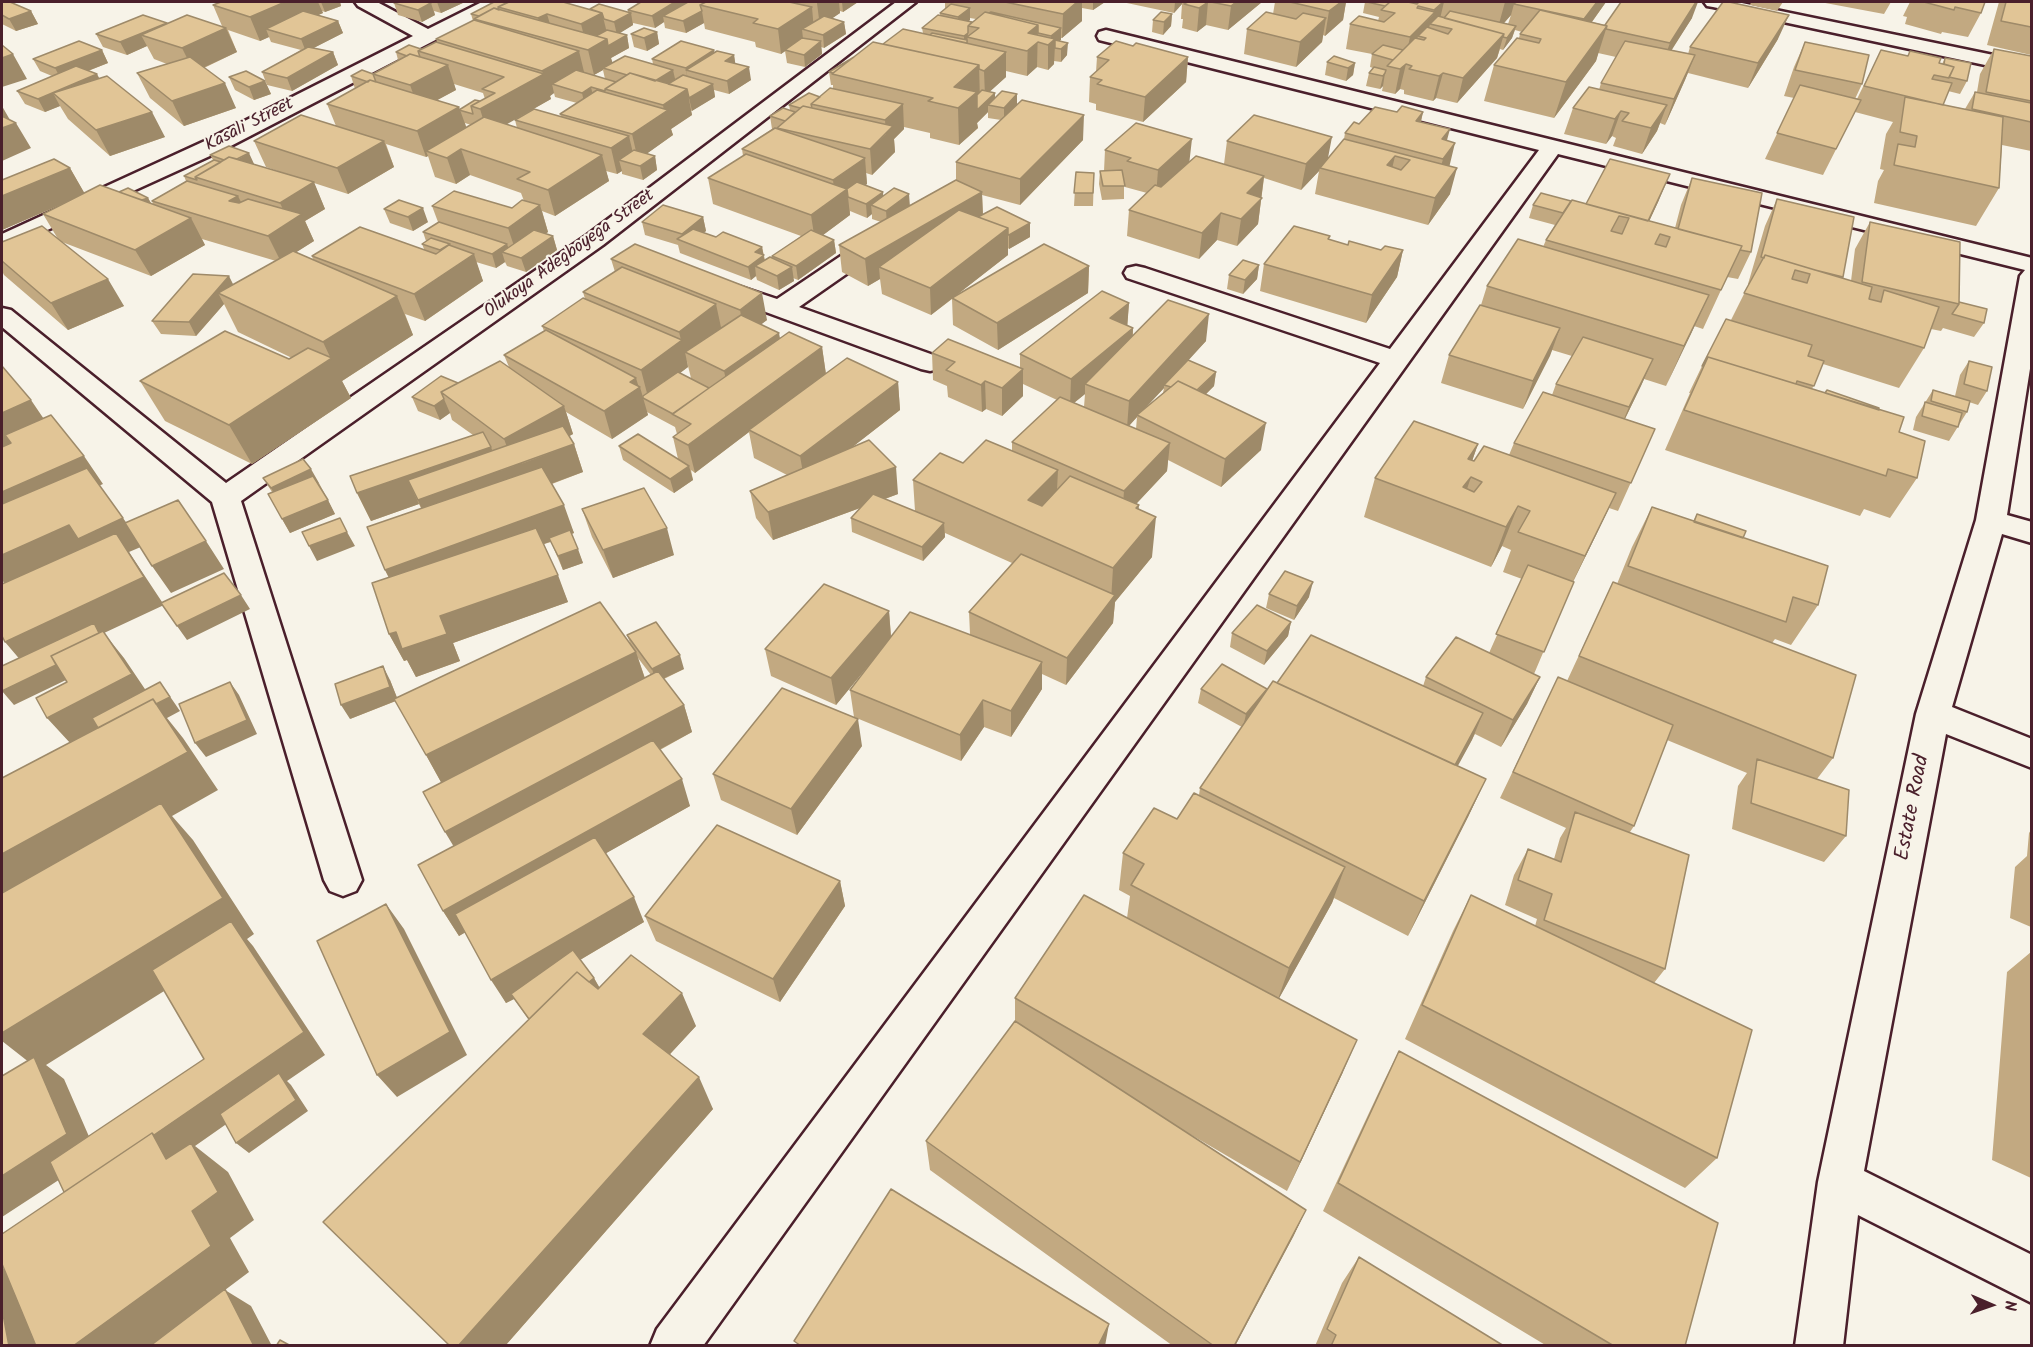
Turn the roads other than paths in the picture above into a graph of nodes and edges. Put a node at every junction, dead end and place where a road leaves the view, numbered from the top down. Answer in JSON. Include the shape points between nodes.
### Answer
{"nodes":[{"id":1,"x":364,"y":2,"type":"edge"},
{"id":2,"x":495,"y":2,"type":"edge"},
{"id":3,"x":907,"y":2,"type":"edge"},
{"id":4,"x":1713,"y":2,"type":"edge"},
{"id":5,"x":427,"y":36,"type":"junction"},
{"id":6,"x":1106,"y":36,"type":"dead end"},
{"id":7,"x":2031,"y":69,"type":"edge"},
{"id":8,"x":1553,"y":146,"type":"junction"},
{"id":9,"x":894,"y":230,"type":"edge"},
{"id":10,"x":2,"y":242,"type":"edge"},
{"id":11,"x":2031,"y":265,"type":"edge"},
{"id":12,"x":1136,"y":273,"type":"dead end"},
{"id":13,"x":2031,"y":276,"type":"edge"},
{"id":14,"x":704,"y":281,"type":"edge"},
{"id":15,"x":780,"y":309,"type":"junction"},
{"id":16,"x":2,"y":315,"type":"edge"},
{"id":17,"x":1394,"y":359,"type":"junction"},
{"id":18,"x":930,"y":363,"type":"edge"},
{"id":19,"x":225,"y":498,"type":"junction"},
{"id":20,"x":1991,"y":520,"type":"junction"},
{"id":21,"x":2031,"y":533,"type":"edge"},
{"id":22,"x":1933,"y":714,"type":"junction"},
{"id":23,"x":2031,"y":754,"type":"edge"},
{"id":24,"x":343,"y":880,"type":"dead end"},
{"id":25,"x":1840,"y":1182,"type":"junction"},
{"id":26,"x":2031,"y":1280,"type":"edge"},
{"id":27,"x":674,"y":1346,"type":"edge"},
{"id":28,"x":1819,"y":1346,"type":"edge"}],
"edges":[{"from":1,"to":5,"type":"street"},
{"from":2,"to":5,"type":"street","name":"Kasali Street"},
{"from":3,"to":19,"type":"street","name":"Olukoya Adegboyega Street","via":[[606,244]]},
{"from":4,"to":7,"type":"street"},
{"from":5,"to":10,"type":"street","name":"Kasali Street","via":[[215,145]]},
{"from":6,"to":8,"type":"street"},
{"from":8,"to":11,"type":"street"},
{"from":8,"to":17,"type":"street"},
{"from":9,"to":15,"type":"street"},
{"from":12,"to":17,"type":"street"},
{"from":13,"to":20,"type":"street","name":"Estate Road"},
{"from":14,"to":15,"type":"street"},
{"from":15,"to":18,"type":"street"},
{"from":16,"to":19,"type":"street"},
{"from":17,"to":27,"type":"street"},
{"from":19,"to":24,"type":"street"},
{"from":20,"to":21,"type":"street"},
{"from":20,"to":22,"type":"street","name":"Estate Road"},
{"from":22,"to":23,"type":"street"},
{"from":22,"to":25,"type":"street","name":"Estate Road"},
{"from":25,"to":26,"type":"street"},
{"from":25,"to":28,"type":"street","name":"Estate Road"}]}
